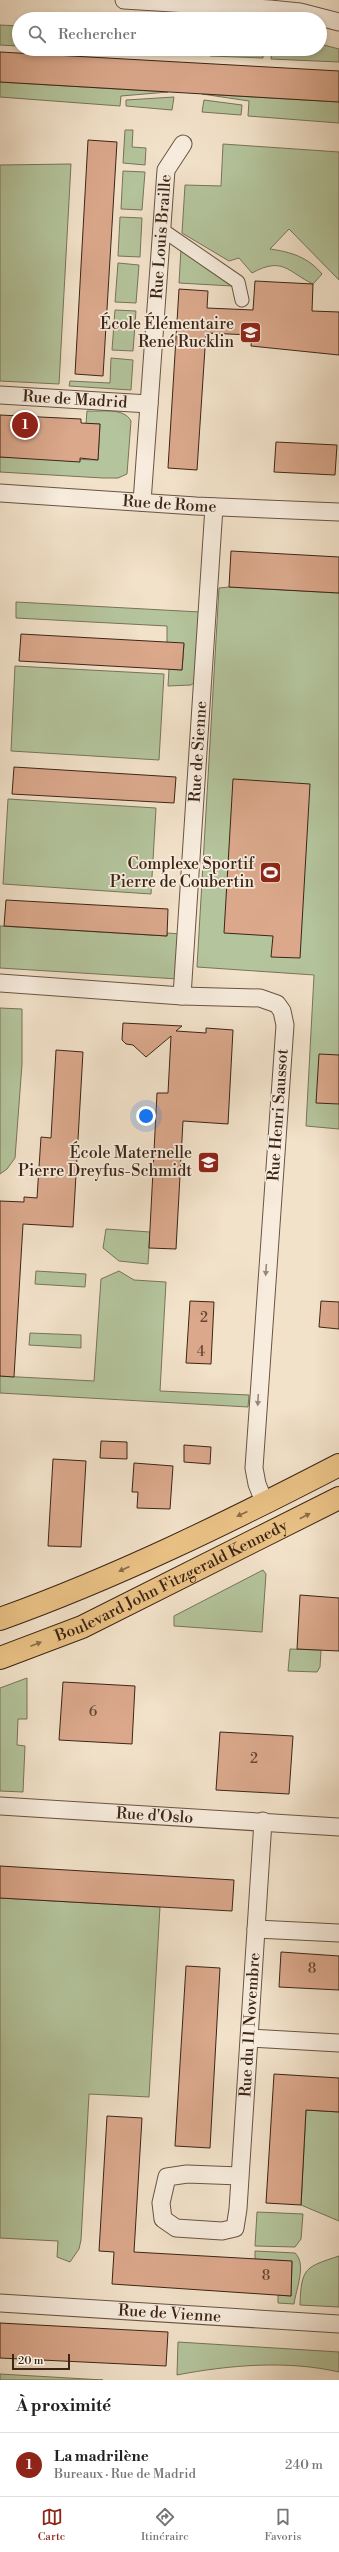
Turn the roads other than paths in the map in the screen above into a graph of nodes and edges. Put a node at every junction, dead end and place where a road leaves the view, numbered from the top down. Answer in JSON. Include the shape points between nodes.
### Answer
{"nodes":[{"id":1,"x":124,"y":0,"type":"edge"},
{"id":2,"x":145,"y":1,"type":"edge"},
{"id":3,"x":211,"y":3,"type":"edge"},
{"id":4,"x":300,"y":12,"type":"edge"},
{"id":5,"x":327,"y":19,"type":"edge"},
{"id":6,"x":339,"y":22,"type":"edge"},
{"id":7,"x":183,"y":144,"type":"dead end"},
{"id":8,"x":161,"y":229,"type":"junction"},
{"id":9,"x":242,"y":300,"type":"dead end"},
{"id":10,"x":0,"y":395,"type":"edge"},
{"id":11,"x":149,"y":404,"type":"junction"},
{"id":12,"x":0,"y":493,"type":"edge"},
{"id":13,"x":142,"y":502,"type":"junction"},
{"id":14,"x":214,"y":507,"type":"junction"},
{"id":15,"x":339,"y":512,"type":"edge"},
{"id":16,"x":0,"y":983,"type":"edge"},
{"id":17,"x":182,"y":996,"type":"junction"},
{"id":18,"x":339,"y":1465,"type":"edge"},
{"id":19,"x":339,"y":1498,"type":"edge"},
{"id":20,"x":265,"y":1504,"type":"junction"},
{"id":21,"x":0,"y":1619,"type":"edge"},
{"id":22,"x":0,"y":1658,"type":"edge"},
{"id":23,"x":0,"y":1806,"type":"edge"},
{"id":24,"x":263,"y":1821,"type":"junction"},
{"id":25,"x":339,"y":1827,"type":"edge"},
{"id":26,"x":256,"y":1929,"type":"junction"},
{"id":27,"x":339,"y":1934,"type":"edge"},
{"id":28,"x":250,"y":2038,"type":"junction"},
{"id":29,"x":339,"y":2043,"type":"edge"},
{"id":30,"x":240,"y":2176,"type":"junction"},
{"id":31,"x":0,"y":2303,"type":"edge"},
{"id":32,"x":339,"y":2324,"type":"edge"}],
"edges":[{"from":1,"to":2,"type":"street"},
{"from":2,"to":3,"type":"street"},
{"from":3,"to":4,"type":"street"},
{"from":5,"to":6,"type":"street"},
{"from":7,"to":8,"type":"street","name":"Rue Louis Braille","via":[[166,170]]},
{"from":8,"to":9,"type":"street","via":[[238,282]]},
{"from":8,"to":11,"type":"street","name":"Rue Louis Braille"},
{"from":10,"to":11,"type":"street","name":"Rue de Madrid"},
{"from":11,"to":13,"type":"street","name":"Rue Louis Braille"},
{"from":12,"to":13,"type":"street","name":"Rue de Rome"},
{"from":13,"to":14,"type":"street","name":"Rue de Rome"},
{"from":14,"to":15,"type":"street","name":"Rue de Rome"},
{"from":14,"to":17,"type":"street","name":"Rue de Sienne"},
{"from":16,"to":17,"type":"street","name":"Rue Henri Saussot"},
{"from":17,"to":20,"type":"street","name":"Rue Henri Saussot","one_way":true,"via":[[260,998],[277,1004],[282,1011],[284,1025],[254,1468]]},
{"from":18,"to":20,"type":"main road","name":"Boulevard John Fitzgerald Kennedy"},
{"from":22,"to":19,"type":"main road","name":"Boulevard John Fitzgerald Kennedy","one_way":true,"via":[[82,1627]]},
{"from":20,"to":21,"type":"main road","name":"Boulevard John Fitzgerald Kennedy","one_way":true,"via":[[72,1593]]},
{"from":23,"to":24,"type":"street","name":"Rue d'Oslo"},
{"from":24,"to":25,"type":"street","name":"Rue d'Oslo"},
{"from":24,"to":26,"type":"street","name":"Rue du 11 Novembre"},
{"from":26,"to":27,"type":"street"},
{"from":26,"to":28,"type":"street","name":"Rue du 11 Novembre"},
{"from":28,"to":29,"type":"street"},
{"from":28,"to":30,"type":"street","name":"Rue du 11 Novembre"},
{"from":30,"to":30,"type":"street","name":"Rue du 11 Novembre","via":[[235,2228],[222,2231],[176,2228],[163,2219],[161,2203],[166,2177],[186,2174]]},
{"from":31,"to":32,"type":"street","name":"Rue de Vienne"}]}
